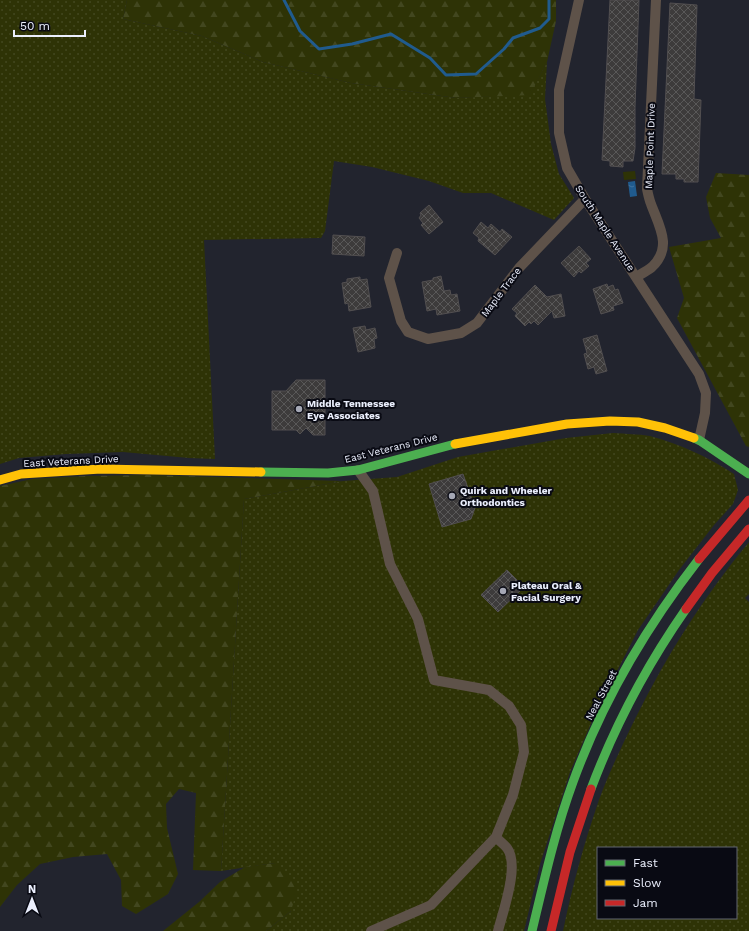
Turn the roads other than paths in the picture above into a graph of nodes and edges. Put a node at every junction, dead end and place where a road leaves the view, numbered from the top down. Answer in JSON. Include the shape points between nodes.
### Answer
{"nodes":[{"id":1,"x":579,"y":0,"type":"edge"},
{"id":2,"x":656,"y":0,"type":"edge"},
{"id":3,"x":586,"y":199,"type":"junction"},
{"id":4,"x":397,"y":253,"type":"dead end"},
{"id":5,"x":636,"y":277,"type":"junction"},
{"id":6,"x":699,"y":440,"type":"junction"},
{"id":7,"x":358,"y":470,"type":"junction"},
{"id":8,"x":749,"y":474,"type":"edge"},
{"id":9,"x":0,"y":480,"type":"edge"},
{"id":10,"x":749,"y":500,"type":"edge"},
{"id":11,"x":749,"y":529,"type":"edge"},
{"id":12,"x":496,"y":838,"type":"junction"},
{"id":13,"x":371,"y":931,"type":"edge"},
{"id":14,"x":498,"y":931,"type":"edge"},
{"id":15,"x":532,"y":931,"type":"edge"},
{"id":16,"x":551,"y":931,"type":"edge"}],
"edges":[{"from":1,"to":3,"type":"street","name":"South Maple Avenue","via":[[559,90],[559,133],[567,168]]},
{"from":2,"to":5,"type":"street","name":"Maple Point Drive","via":[[647,189],[662,233],[663,246],[655,263]]},
{"from":3,"to":4,"type":"street","name":"Maple Trace","via":[[519,268],[477,323],[461,332],[428,339],[408,332],[401,321],[389,278]]},
{"from":3,"to":5,"type":"street","name":"South Maple Avenue"},
{"from":5,"to":6,"type":"street","name":"South Maple Avenue","via":[[699,374],[706,393]]},
{"from":6,"to":7,"type":"main road","name":"East Veterans Drive","via":[[638,422],[567,424],[463,442]]},
{"from":6,"to":8,"type":"main road","name":"East Veterans Drive"},
{"from":7,"to":9,"type":"main road","name":"East Veterans Drive","via":[[328,473],[101,469],[21,474]]},
{"from":7,"to":12,"type":"street","via":[[373,491],[390,564],[418,619],[434,680],[489,690],[509,706],[521,725],[524,752],[513,795]]},
{"from":10,"to":15,"type":"main road","name":"Neal Street","via":[[671,596],[594,731],[556,834]]},
{"from":11,"to":16,"type":"main road","via":[[681,615],[640,680],[585,805]]},
{"from":12,"to":13,"type":"street","via":[[431,905]]},
{"from":12,"to":14,"type":"street","via":[[508,849],[512,861]]}]}
